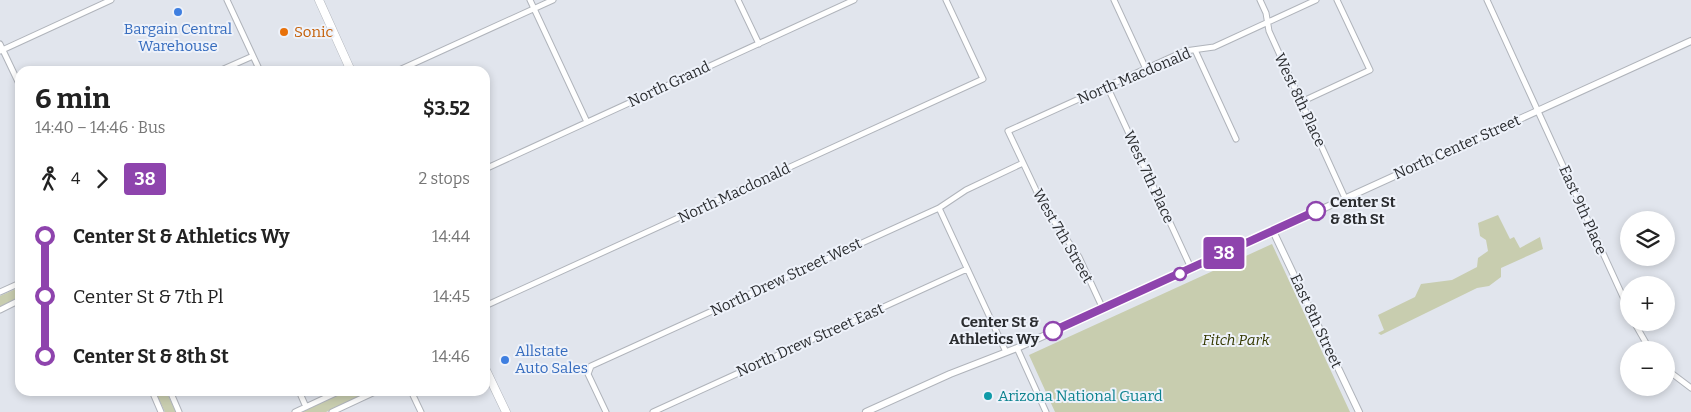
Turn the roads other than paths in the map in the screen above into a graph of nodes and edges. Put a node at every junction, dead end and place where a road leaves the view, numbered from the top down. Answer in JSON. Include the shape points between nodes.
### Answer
{"nodes":[{"id":1,"x":111,"y":0,"type":"edge"},
{"id":2,"x":227,"y":0,"type":"edge"},
{"id":3,"x":318,"y":0,"type":"edge"},
{"id":4,"x":530,"y":0,"type":"edge"},
{"id":5,"x":553,"y":0,"type":"edge"},
{"id":6,"x":738,"y":0,"type":"edge"},
{"id":7,"x":854,"y":0,"type":"edge"},
{"id":8,"x":946,"y":0,"type":"edge"},
{"id":9,"x":1114,"y":0,"type":"edge"},
{"id":10,"x":1260,"y":0,"type":"edge"},
{"id":11,"x":1316,"y":0,"type":"edge"},
{"id":12,"x":1337,"y":0,"type":"edge"},
{"id":13,"x":1487,"y":0,"type":"edge"},
{"id":14,"x":534,"y":8,"type":"junction"},
{"id":15,"x":1268,"y":22,"type":"junction"},
{"id":16,"x":1691,"y":41,"type":"edge"},
{"id":17,"x":0,"y":44,"type":"edge"},
{"id":18,"x":759,"y":44,"type":"junction"},
{"id":19,"x":1194,"y":50,"type":"junction"},
{"id":20,"x":1,"y":51,"type":"edge"},
{"id":21,"x":253,"y":56,"type":"junction"},
{"id":22,"x":230,"y":66,"type":"edge"},
{"id":23,"x":258,"y":66,"type":"edge"},
{"id":24,"x":349,"y":66,"type":"edge"},
{"id":25,"x":408,"y":66,"type":"edge"},
{"id":26,"x":1146,"y":69,"type":"junction"},
{"id":27,"x":15,"y":77,"type":"edge"},
{"id":28,"x":1107,"y":86,"type":"junction"},
{"id":29,"x":1301,"y":102,"type":"junction"},
{"id":30,"x":1538,"y":110,"type":"junction"},
{"id":31,"x":587,"y":122,"type":"junction"},
{"id":32,"x":1008,"y":131,"type":"joint"},
{"id":33,"x":1236,"y":139,"type":"dead end"},
{"id":34,"x":1023,"y":163,"type":"junction"},
{"id":35,"x":490,"y":167,"type":"edge"},
{"id":36,"x":1345,"y":198,"type":"junction"},
{"id":37,"x":939,"y":208,"type":"junction"},
{"id":38,"x":1273,"y":231,"type":"junction"},
{"id":39,"x":1192,"y":268,"type":"junction"},
{"id":40,"x":967,"y":269,"type":"junction"},
{"id":41,"x":15,"y":285,"type":"edge"},
{"id":42,"x":1620,"y":290,"type":"edge"},
{"id":43,"x":0,"y":292,"type":"edge"},
{"id":44,"x":15,"y":302,"type":"edge"},
{"id":45,"x":490,"y":304,"type":"edge"},
{"id":46,"x":1103,"y":309,"type":"junction"},
{"id":47,"x":0,"y":310,"type":"edge"},
{"id":48,"x":1017,"y":348,"type":"junction"},
{"id":49,"x":1006,"y":352,"type":"junction"},
{"id":50,"x":1675,"y":376,"type":"edge"},
{"id":51,"x":490,"y":378,"type":"edge"},
{"id":52,"x":1691,"y":388,"type":"edge"},
{"id":53,"x":154,"y":396,"type":"edge"},
{"id":54,"x":172,"y":396,"type":"edge"},
{"id":55,"x":301,"y":396,"type":"edge"},
{"id":56,"x":329,"y":396,"type":"edge"},
{"id":57,"x":366,"y":396,"type":"edge"},
{"id":58,"x":413,"y":396,"type":"edge"},
{"id":59,"x":306,"y":407,"type":"junction"},
{"id":60,"x":870,"y":411,"type":"edge"},
{"id":61,"x":161,"y":412,"type":"edge"},
{"id":62,"x":179,"y":412,"type":"edge"},
{"id":63,"x":295,"y":412,"type":"edge"},
{"id":64,"x":332,"y":412,"type":"edge"},
{"id":65,"x":421,"y":412,"type":"edge"},
{"id":66,"x":506,"y":412,"type":"edge"},
{"id":67,"x":605,"y":412,"type":"edge"},
{"id":68,"x":653,"y":412,"type":"edge"},
{"id":69,"x":1046,"y":412,"type":"edge"},
{"id":70,"x":1359,"y":412,"type":"edge"}],
"edges":[{"from":1,"to":20,"type":"street"},
{"from":2,"to":21,"type":"street"},
{"from":3,"to":24,"type":"main road"},
{"from":4,"to":14,"type":"street"},
{"from":5,"to":14,"type":"street"},
{"from":6,"to":18,"type":"street"},
{"from":7,"to":18,"type":"street","name":"North Grand"},
{"from":8,"to":45,"type":"street","name":"North Macdonald","via":[[983,79]]},
{"from":9,"to":26,"type":"street"},
{"from":10,"to":15,"type":"street","name":"West 8th Place"},
{"from":11,"to":15,"type":"street","name":"North Macdonald"},
{"from":12,"to":29,"type":"street","via":[[1370,70]]},
{"from":13,"to":30,"type":"street","name":"East 9th Place"},
{"from":14,"to":25,"type":"street"},
{"from":14,"to":31,"type":"street"},
{"from":15,"to":19,"type":"street","name":"North Macdonald","via":[[1214,47]]},
{"from":15,"to":29,"type":"street","name":"West 8th Place","via":[[1269,31]]},
{"from":16,"to":30,"type":"street","name":"North Center Street"},
{"from":17,"to":20,"type":"street"},
{"from":18,"to":31,"type":"street","name":"North Grand"},
{"from":19,"to":26,"type":"street","name":"North Macdonald"},
{"from":19,"to":33,"type":"street"},
{"from":20,"to":27,"type":"street"},
{"from":21,"to":22,"type":"street"},
{"from":21,"to":23,"type":"street"},
{"from":26,"to":28,"type":"street","name":"North Macdonald"},
{"from":28,"to":32,"type":"street","name":"North Macdonald"},
{"from":28,"to":39,"type":"street","name":"West 7th Place"},
{"from":29,"to":36,"type":"street","name":"West 8th Place"},
{"from":30,"to":36,"type":"street","name":"North Center Street"},
{"from":30,"to":42,"type":"street","name":"East 9th Place"},
{"from":31,"to":35,"type":"street","name":"North Grand"},
{"from":32,"to":34,"type":"street","name":"West 7th Street"},
{"from":34,"to":37,"type":"street","name":"North Drew Street West","via":[[966,190]]},
{"from":34,"to":46,"type":"street","name":"West 7th Street","via":[[1044,207],[1079,257]]},
{"from":36,"to":38,"type":"street","name":"North Center Street"},
{"from":37,"to":40,"type":"street"},
{"from":37,"to":67,"type":"street","name":"North Drew Street West","via":[[591,366],[588,374]]},
{"from":38,"to":39,"type":"street","name":"North Center Street"},
{"from":38,"to":70,"type":"street","name":"East 8th Street"},
{"from":39,"to":46,"type":"street","name":"North Center Street"},
{"from":40,"to":49,"type":"street"},
{"from":40,"to":68,"type":"street","name":"North Drew Street East"},
{"from":41,"to":43,"type":"street"},
{"from":44,"to":47,"type":"street"},
{"from":46,"to":48,"type":"street","name":"North Center Street"},
{"from":48,"to":49,"type":"street","name":"North Center Street"},
{"from":48,"to":69,"type":"street"},
{"from":49,"to":60,"type":"street","name":"North Center Street"},
{"from":50,"to":52,"type":"street"},
{"from":51,"to":66,"type":"main road"},
{"from":53,"to":61,"type":"street"},
{"from":54,"to":62,"type":"street"},
{"from":55,"to":59,"type":"street"},
{"from":56,"to":59,"type":"street"},
{"from":57,"to":64,"type":"street"},
{"from":58,"to":65,"type":"street"},
{"from":59,"to":63,"type":"street"}]}
